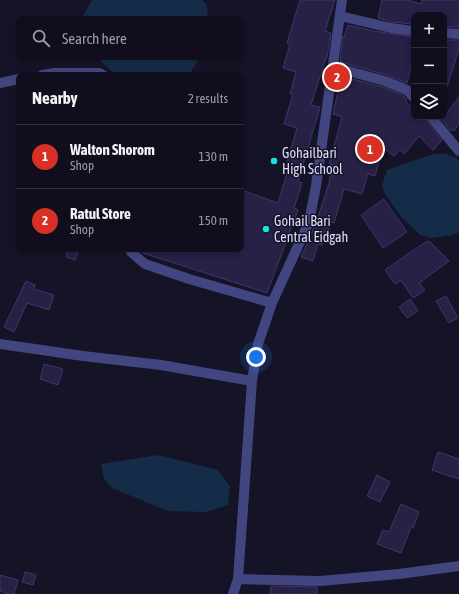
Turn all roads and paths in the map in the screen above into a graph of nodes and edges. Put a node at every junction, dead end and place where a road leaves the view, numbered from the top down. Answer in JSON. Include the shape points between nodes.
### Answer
{"nodes":[{"id":1,"x":342,"y":0,"type":"edge"},
{"id":2,"x":340,"y":16,"type":"junction"},
{"id":3,"x":411,"y":31,"type":"edge"},
{"id":4,"x":447,"y":33,"type":"edge"},
{"id":5,"x":459,"y":34,"type":"edge"},
{"id":6,"x":333,"y":68,"type":"junction"},
{"id":7,"x":16,"y":80,"type":"edge"},
{"id":8,"x":0,"y":83,"type":"edge"},
{"id":9,"x":411,"y":95,"type":"edge"},
{"id":10,"x":433,"y":120,"type":"edge"},
{"id":11,"x":459,"y":151,"type":"edge"},
{"id":12,"x":131,"y":252,"type":"edge"},
{"id":13,"x":272,"y":303,"type":"junction"},
{"id":14,"x":0,"y":344,"type":"edge"},
{"id":15,"x":252,"y":381,"type":"junction"},
{"id":16,"x":459,"y":566,"type":"edge"},
{"id":17,"x":238,"y":579,"type":"junction"},
{"id":18,"x":233,"y":594,"type":"edge"}],
"edges":[{"from":1,"to":2,"type":"street"},
{"from":2,"to":3,"type":"street"},
{"from":2,"to":6,"type":"street"},
{"from":4,"to":5,"type":"street"},
{"from":6,"to":9,"type":"street","via":[[392,84],[407,90]]},
{"from":6,"to":13,"type":"street","via":[[309,222]]},
{"from":7,"to":8,"type":"street"},
{"from":10,"to":11,"type":"street"},
{"from":12,"to":13,"type":"street","via":[[145,264]]},
{"from":13,"to":15,"type":"street","via":[[258,344]]},
{"from":14,"to":15,"type":"street","via":[[161,365]]},
{"from":15,"to":17,"type":"street"},
{"from":16,"to":17,"type":"street","via":[[320,581]]},
{"from":17,"to":18,"type":"street"}]}
